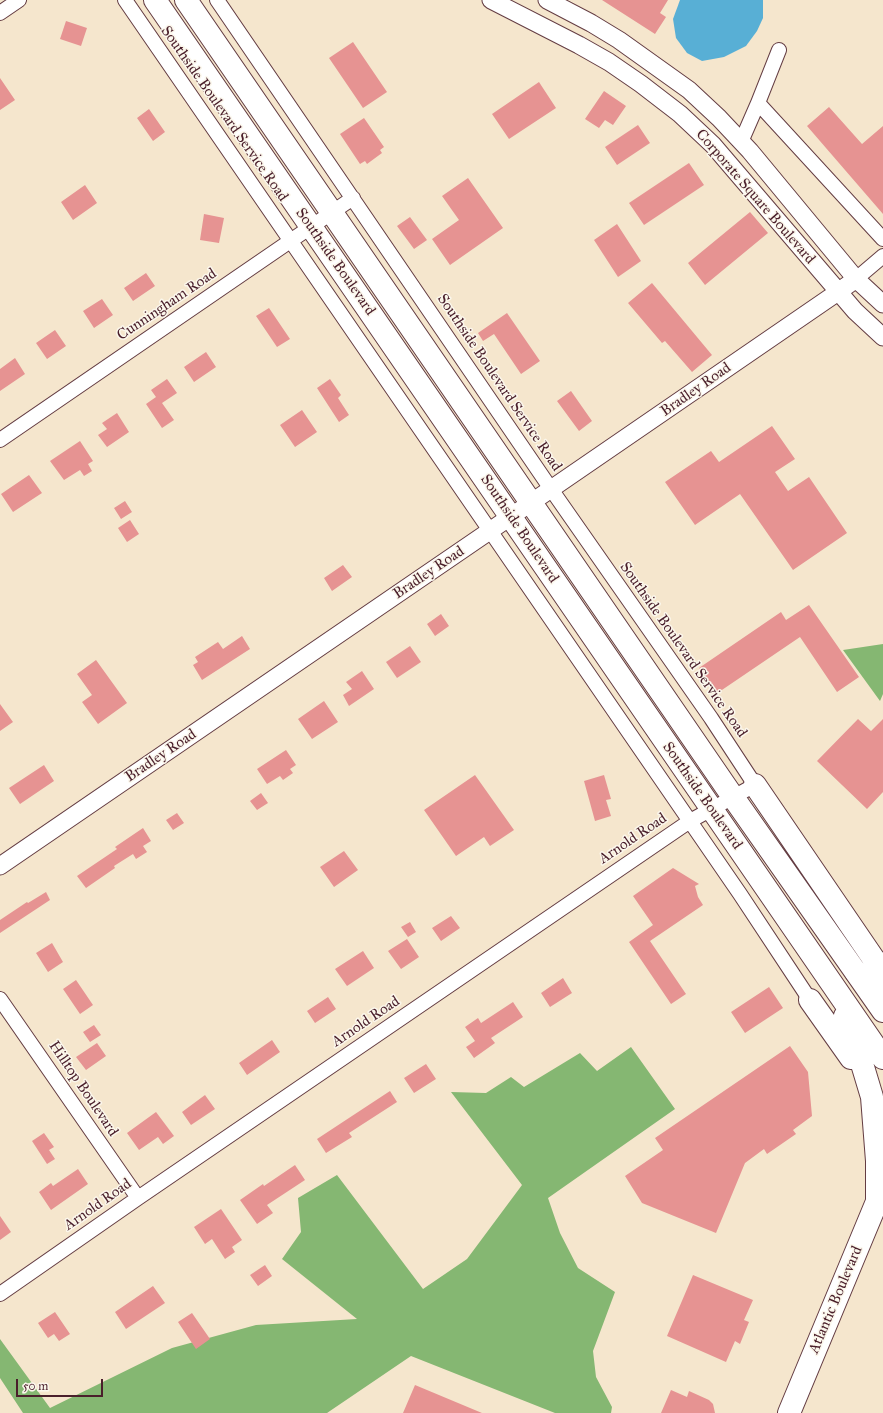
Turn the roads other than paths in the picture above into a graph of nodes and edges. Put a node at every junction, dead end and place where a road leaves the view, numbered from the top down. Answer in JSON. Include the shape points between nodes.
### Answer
{"nodes":[{"id":1,"x":19,"y":0,"type":"edge"},
{"id":2,"x":125,"y":0,"type":"edge"},
{"id":3,"x":155,"y":0,"type":"edge"},
{"id":4,"x":186,"y":0,"type":"edge"},
{"id":5,"x":217,"y":0,"type":"edge"},
{"id":6,"x":491,"y":0,"type":"edge"},
{"id":7,"x":547,"y":0,"type":"edge"},
{"id":8,"x":0,"y":13,"type":"edge"},
{"id":9,"x":779,"y":50,"type":"dead end"},
{"id":10,"x":758,"y":103,"type":"junction"},
{"id":11,"x":741,"y":142,"type":"junction"},
{"id":12,"x":353,"y":198,"type":"junction"},
{"id":13,"x":333,"y":213,"type":"junction"},
{"id":14,"x":311,"y":227,"type":"junction"},
{"id":15,"x":883,"y":240,"type":"edge"},
{"id":16,"x":291,"y":241,"type":"junction"},
{"id":17,"x":883,"y":256,"type":"edge"},
{"id":18,"x":856,"y":278,"type":"junction"},
{"id":19,"x":838,"y":292,"type":"junction"},
{"id":20,"x":883,"y":304,"type":"edge"},
{"id":21,"x":883,"y":337,"type":"edge"},
{"id":22,"x":0,"y":440,"type":"edge"},
{"id":23,"x":551,"y":490,"type":"junction"},
{"id":24,"x":531,"y":503,"type":"junction"},
{"id":25,"x":511,"y":517,"type":"junction"},
{"id":26,"x":491,"y":531,"type":"junction"},
{"id":27,"x":754,"y":785,"type":"junction"},
{"id":28,"x":732,"y":797,"type":"junction"},
{"id":29,"x":711,"y":809,"type":"junction"},
{"id":30,"x":690,"y":821,"type":"junction"},
{"id":31,"x":0,"y":866,"type":"edge"},
{"id":32,"x":883,"y":970,"type":"edge"},
{"id":33,"x":856,"y":972,"type":"junction"},
{"id":34,"x":831,"y":983,"type":"junction"},
{"id":35,"x":883,"y":983,"type":"edge"},
{"id":36,"x":0,"y":999,"type":"edge"},
{"id":37,"x":810,"y":1000,"type":"joint"},
{"id":38,"x":883,"y":1011,"type":"edge"},
{"id":39,"x":883,"y":1058,"type":"edge"},
{"id":40,"x":872,"y":1098,"type":"junction"},
{"id":41,"x":881,"y":1194,"type":"edge"},
{"id":42,"x":138,"y":1198,"type":"junction"},
{"id":43,"x":0,"y":1294,"type":"edge"},
{"id":44,"x":789,"y":1413,"type":"edge"}],
"edges":[{"from":1,"to":8,"type":"street"},
{"from":2,"to":16,"type":"street","name":"Southside Boulevard Service Road"},
{"from":3,"to":14,"type":"main road","name":"Southside Boulevard"},
{"from":4,"to":13,"type":"main road","name":"Southside Boulevard"},
{"from":5,"to":12,"type":"street","name":"Southside Boulevard Service Road"},
{"from":6,"to":19,"type":"street","name":"Corporate Square Boulevard","via":[[609,62],[680,114],[713,145]]},
{"from":7,"to":11,"type":"street","name":"Corporate Square Boulevard","via":[[591,23],[665,72],[689,90]]},
{"from":9,"to":10,"type":"street"},
{"from":10,"to":11,"type":"street"},
{"from":10,"to":15,"type":"street"},
{"from":11,"to":18,"type":"street","name":"Corporate Square Boulevard"},
{"from":12,"to":13,"type":"street","name":"Cunningham Road"},
{"from":12,"to":23,"type":"street","name":"Southside Boulevard Service Road"},
{"from":13,"to":14,"type":"street","name":"Cunningham Road"},
{"from":13,"to":24,"type":"main road","name":"Southside Boulevard"},
{"from":14,"to":16,"type":"street","name":"Cunningham Road"},
{"from":14,"to":25,"type":"main road","name":"Southside Boulevard"},
{"from":16,"to":22,"type":"street","name":"Cunningham Road"},
{"from":16,"to":26,"type":"street","name":"Southside Boulevard Service Road"},
{"from":17,"to":18,"type":"street"},
{"from":18,"to":19,"type":"street","name":"Bradley Road"},
{"from":18,"to":20,"type":"street","name":"Corporate Square Boulevard"},
{"from":19,"to":21,"type":"street","name":"Corporate Square Boulevard"},
{"from":19,"to":23,"type":"street","name":"Bradley Road"},
{"from":23,"to":24,"type":"street","name":"Bradley Road"},
{"from":23,"to":27,"type":"street","name":"Southside Boulevard Service Road","via":[[711,718]]},
{"from":24,"to":25,"type":"street","name":"Bradley Road"},
{"from":24,"to":28,"type":"main road","name":"Southside Boulevard"},
{"from":25,"to":26,"type":"street","name":"Bradley Road"},
{"from":25,"to":29,"type":"main road","name":"Southside Boulevard"},
{"from":26,"to":30,"type":"street","name":"Southside Boulevard Service Road"},
{"from":26,"to":31,"type":"street","name":"Bradley Road"},
{"from":27,"to":28,"type":"street","name":"Arnold Road"},
{"from":27,"to":32,"type":"main road"},
{"from":28,"to":29,"type":"street","name":"Arnold Road"},
{"from":28,"to":33,"type":"main road","name":"Southside Boulevard"},
{"from":29,"to":30,"type":"street","name":"Arnold Road"},
{"from":29,"to":34,"type":"main road","name":"Southside Boulevard"},
{"from":30,"to":37,"type":"street","name":"Southside Boulevard Service Road"},
{"from":30,"to":42,"type":"street","name":"Arnold Road"},
{"from":33,"to":35,"type":"main road"},
{"from":33,"to":38,"type":"main road","name":"Southside Boulevard"},
{"from":34,"to":39,"type":"main road","name":"Southside Boulevard"},
{"from":34,"to":40,"type":"main road"},
{"from":36,"to":42,"type":"street","name":"Hilltop Boulevard"},
{"from":37,"to":40,"type":"main road","via":[[846,1049]]},
{"from":40,"to":41,"type":"main road"},
{"from":41,"to":44,"type":"main road","name":"Atlantic Boulevard"},
{"from":42,"to":43,"type":"street","name":"Arnold Road"}]}
